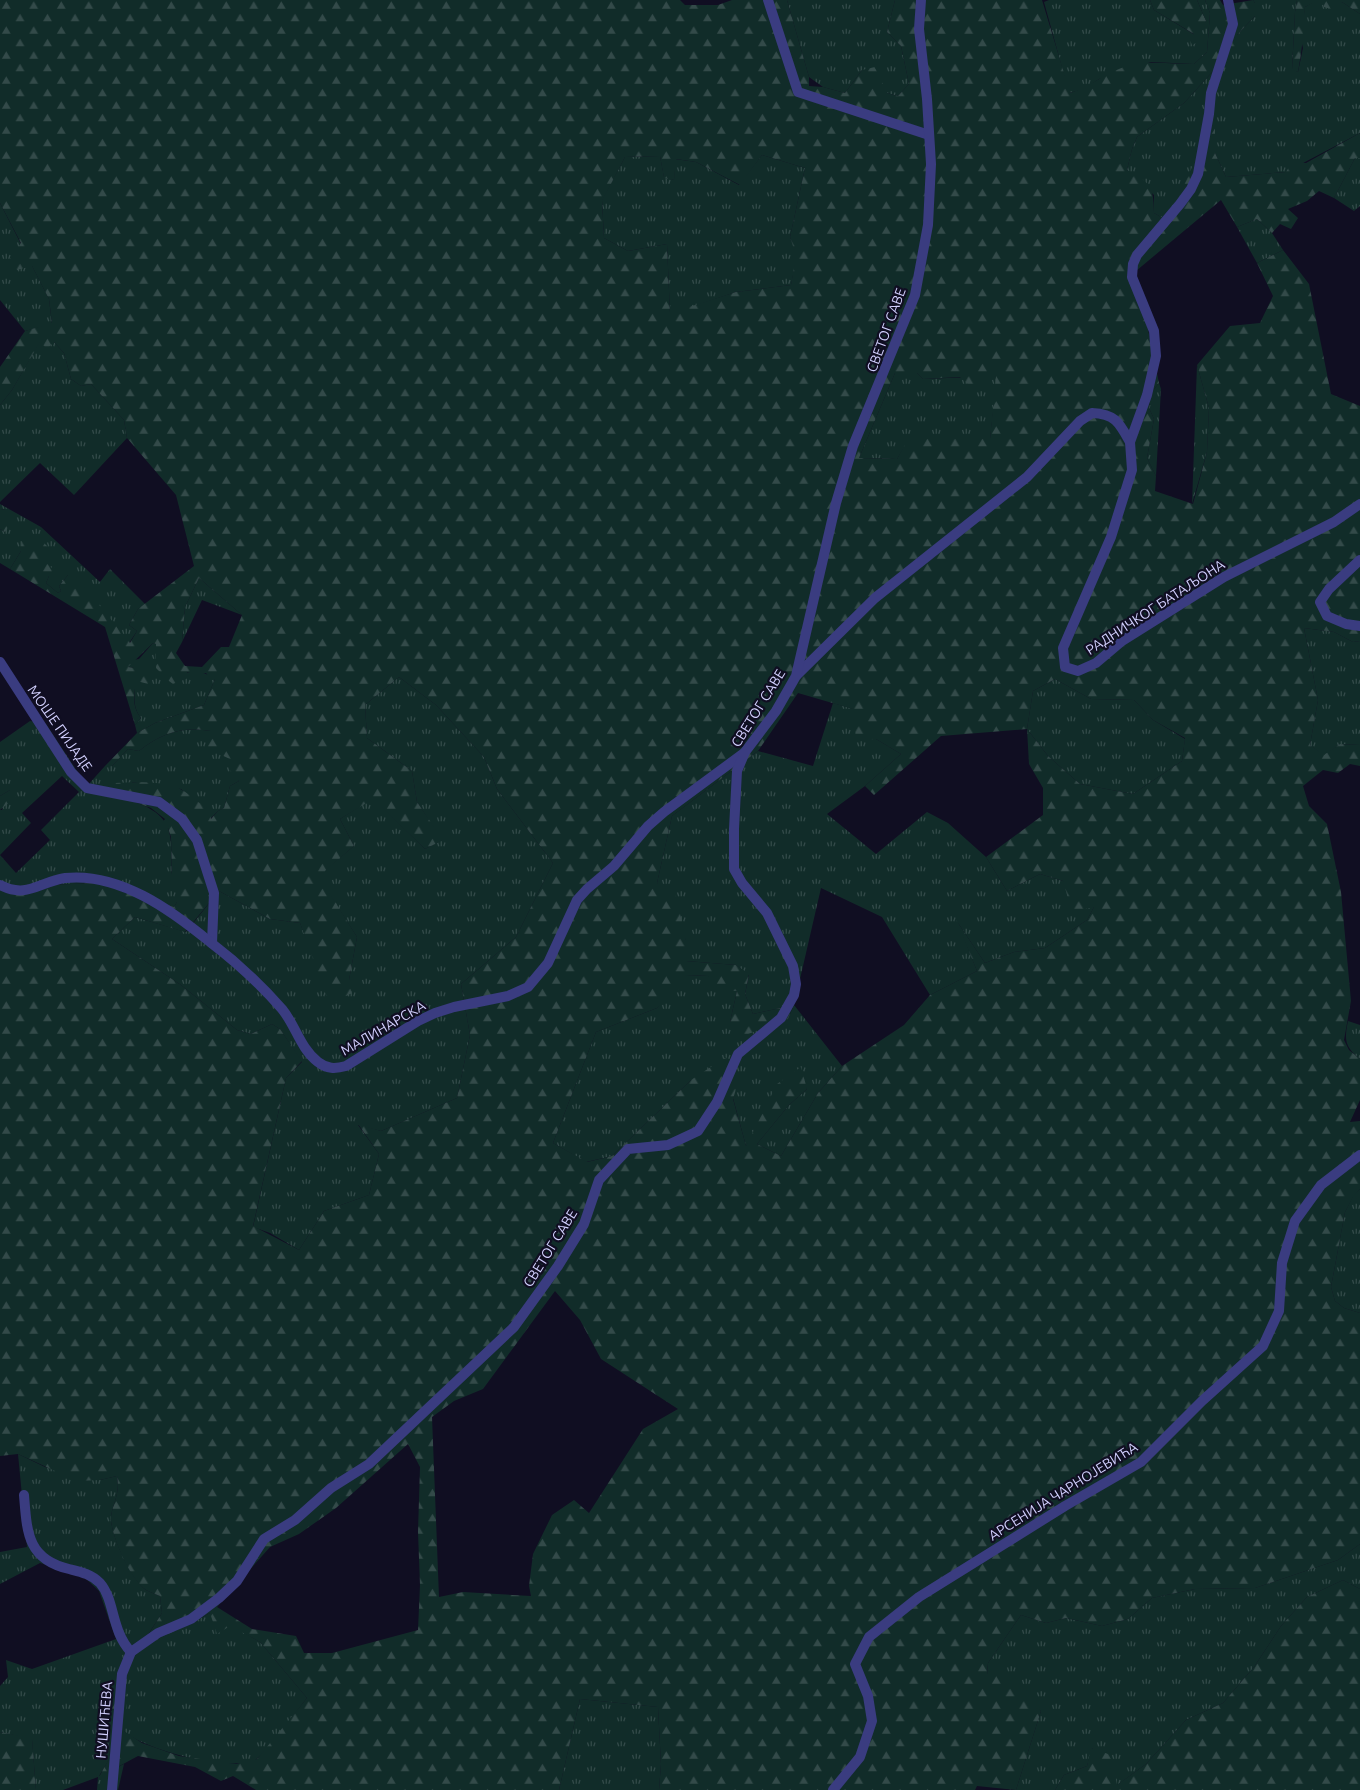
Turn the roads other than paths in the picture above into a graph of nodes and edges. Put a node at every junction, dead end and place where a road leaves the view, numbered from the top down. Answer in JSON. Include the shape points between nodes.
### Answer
{"nodes":[{"id":1,"x":768,"y":0,"type":"edge"},
{"id":2,"x":921,"y":0,"type":"edge"},
{"id":3,"x":1228,"y":0,"type":"edge"},
{"id":4,"x":929,"y":135,"type":"junction"},
{"id":5,"x":1130,"y":442,"type":"junction"},
{"id":6,"x":1360,"y":504,"type":"edge"},
{"id":7,"x":1360,"y":560,"type":"edge"},
{"id":8,"x":1360,"y":626,"type":"edge"},
{"id":9,"x":0,"y":662,"type":"edge"},
{"id":10,"x":796,"y":676,"type":"junction"},
{"id":11,"x":745,"y":752,"type":"junction"},
{"id":12,"x":0,"y":885,"type":"edge"},
{"id":13,"x":212,"y":943,"type":"junction"},
{"id":14,"x":1360,"y":1155,"type":"edge"},
{"id":15,"x":24,"y":1495,"type":"dead end"},
{"id":16,"x":131,"y":1652,"type":"junction"},
{"id":17,"x":112,"y":1790,"type":"edge"},
{"id":18,"x":833,"y":1790,"type":"edge"}],
"edges":[{"from":1,"to":4,"type":"street","via":[[798,92]]},
{"from":2,"to":4,"type":"street","name":"СВЕТОГ САВЕ","via":[[919,30]]},
{"from":3,"to":5,"type":"street","name":"РАДНИЧКОГ БАТАЉОНА","via":[[1233,24],[1211,93],[1198,174],[1191,189],[1142,248],[1133,264],[1132,277],[1154,331],[1156,356],[1147,395]]},
{"from":4,"to":10,"type":"street","name":"СВЕТОГ САВЕ","via":[[928,225],[915,295],[850,456]]},
{"from":5,"to":6,"type":"street","name":"РАДНИЧКОГ БАТАЉОНА","via":[[1132,470],[1114,527],[1063,648],[1065,667],[1078,671],[1096,663],[1122,642],[1224,577],[1334,522]]},
{"from":5,"to":10,"type":"street","via":[[1112,417],[1092,414],[1080,421],[1027,478],[875,598]]},
{"from":7,"to":8,"type":"street","via":[[1320,602],[1327,616]]},
{"from":9,"to":13,"type":"street","name":"МОШЕ ПИЈАДЕ","via":[[71,772],[87,788],[159,802],[182,819],[197,840],[214,893]]},
{"from":10,"to":11,"type":"street","name":"СВЕТОГ САВЕ","via":[[776,711]]},
{"from":11,"to":13,"type":"street","name":"МАЛИНАРСКА","via":[[664,812],[614,866],[587,889],[577,900],[548,963],[528,987],[508,996],[454,1006],[435,1013],[346,1066],[329,1068],[310,1055],[283,1011]]},
{"from":11,"to":16,"type":"street","name":"СВЕТОГ САВЕ","via":[[738,771],[734,869],[767,914],[792,966],[796,984],[787,1010],[738,1054],[717,1102],[698,1131],[668,1145],[628,1150],[599,1180],[584,1224],[514,1327],[369,1464],[331,1488],[295,1520],[264,1539],[237,1581],[219,1598],[191,1619],[158,1633]]},
{"from":12,"to":13,"type":"street","name":"МАЛИНАРСКА","via":[[12,891],[28,890],[64,878],[95,879],[124,888],[165,908]]},
{"from":14,"to":18,"type":"street","name":"АРСЕНИЈА ЧАРНОЈЕВИЋА","via":[[1321,1185],[1295,1221],[1282,1264],[1279,1311],[1263,1346],[1141,1462],[919,1597],[869,1637],[855,1664],[868,1696],[872,1721],[860,1757]]},
{"from":15,"to":16,"type":"street","via":[[26,1532],[33,1544],[48,1562],[85,1573],[101,1584],[121,1642]]},
{"from":16,"to":17,"type":"street","name":"НУШИЋЕВА","via":[[122,1674]]}]}
